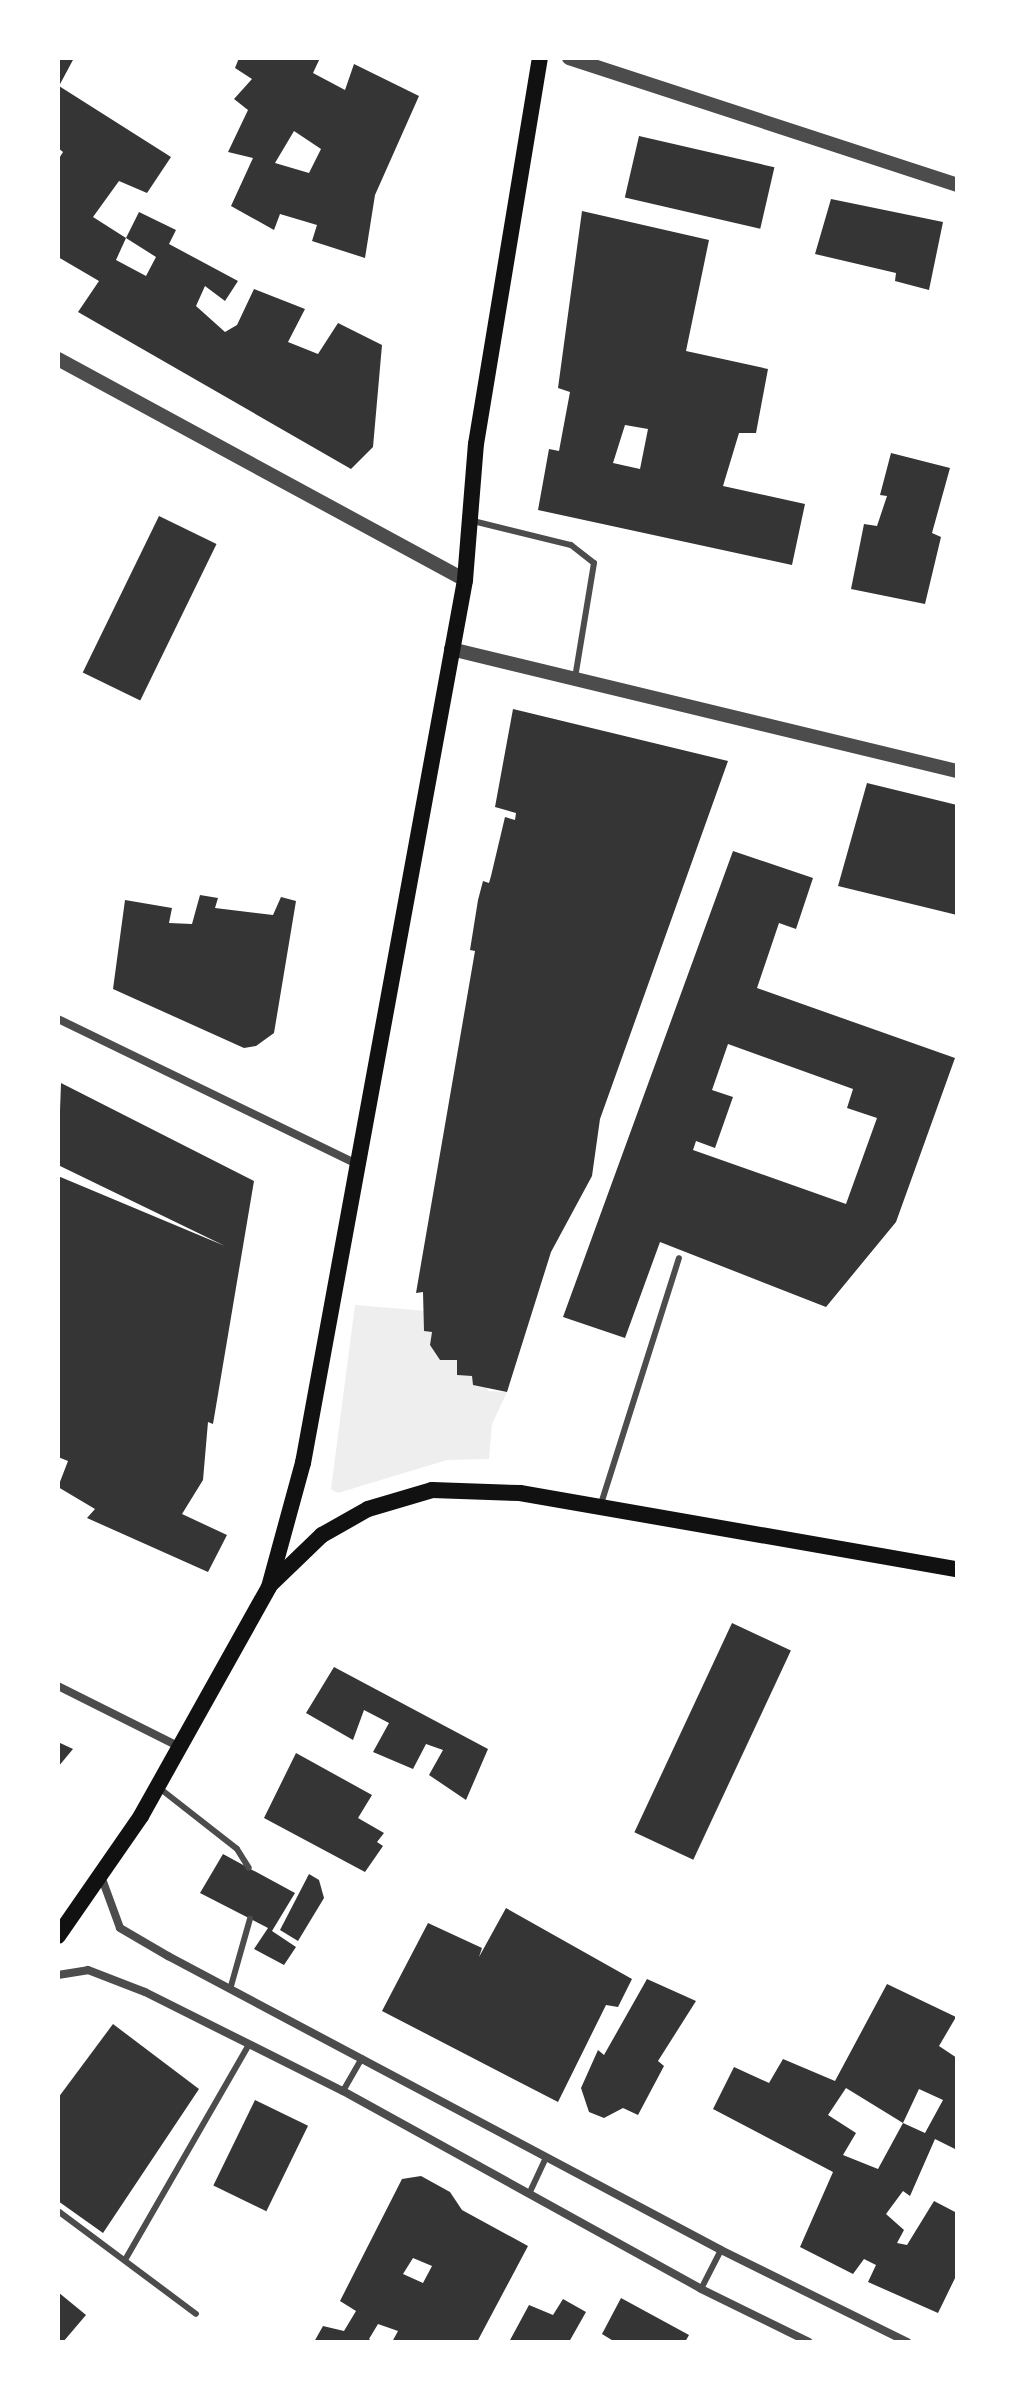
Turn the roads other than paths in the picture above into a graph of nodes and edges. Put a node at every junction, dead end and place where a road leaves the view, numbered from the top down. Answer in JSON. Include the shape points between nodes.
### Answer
{"nodes":[{"id":1,"x":540,"y":58,"type":"edge"},
{"id":2,"x":569,"y":58,"type":"edge"},
{"id":3,"x":957,"y":185,"type":"edge"},
{"id":4,"x":58,"y":359,"type":"edge"},
{"id":5,"x":470,"y":520,"type":"junction"},
{"id":6,"x":465,"y":580,"type":"junction"},
{"id":7,"x":451,"y":649,"type":"junction"},
{"id":8,"x":575,"y":678,"type":"junction"},
{"id":9,"x":957,"y":771,"type":"edge"},
{"id":10,"x":58,"y":1019,"type":"edge"},
{"id":11,"x":354,"y":1163,"type":"junction"},
{"id":12,"x":679,"y":1258,"type":"dead end"},
{"id":13,"x":600,"y":1507,"type":"junction"},
{"id":14,"x":957,"y":1569,"type":"edge"},
{"id":15,"x":269,"y":1587,"type":"junction"},
{"id":16,"x":58,"y":1686,"type":"edge"},
{"id":17,"x":181,"y":1747,"type":"junction"},
{"id":18,"x":158,"y":1787,"type":"junction"},
{"id":19,"x":249,"y":1868,"type":"dead end"},
{"id":20,"x":101,"y":1875,"type":"junction"},
{"id":21,"x":250,"y":1919,"type":"dead end"},
{"id":22,"x":58,"y":1936,"type":"edge"},
{"id":23,"x":58,"y":1975,"type":"edge"},
{"id":24,"x":231,"y":1986,"type":"junction"},
{"id":25,"x":249,"y":2044,"type":"junction"},
{"id":26,"x":362,"y":2058,"type":"junction"},
{"id":27,"x":343,"y":2091,"type":"junction"},
{"id":28,"x":546,"y":2158,"type":"junction"},
{"id":29,"x":528,"y":2196,"type":"junction"},
{"id":30,"x":58,"y":2211,"type":"edge"},
{"id":31,"x":721,"y":2250,"type":"junction"},
{"id":32,"x":125,"y":2260,"type":"junction"},
{"id":33,"x":701,"y":2289,"type":"junction"},
{"id":34,"x":196,"y":2314,"type":"dead end"},
{"id":35,"x":809,"y":2342,"type":"edge"},
{"id":36,"x":907,"y":2342,"type":"edge"}],
"edges":[{"from":1,"to":5,"type":"main road","via":[[476,444]]},
{"from":2,"to":3,"type":"street"},
{"from":4,"to":6,"type":"street"},
{"from":5,"to":6,"type":"main road"},
{"from":5,"to":8,"type":"lane","via":[[571,545],[594,563]]},
{"from":6,"to":7,"type":"main road"},
{"from":7,"to":8,"type":"street"},
{"from":7,"to":11,"type":"main road"},
{"from":8,"to":9,"type":"street"},
{"from":10,"to":11,"type":"street"},
{"from":11,"to":15,"type":"main road","via":[[303,1463]]},
{"from":12,"to":13,"type":"lane"},
{"from":13,"to":14,"type":"main road"},
{"from":13,"to":15,"type":"main road","via":[[520,1493],[432,1490],[368,1509],[322,1535]]},
{"from":15,"to":17,"type":"main road"},
{"from":16,"to":17,"type":"street"},
{"from":17,"to":18,"type":"main road"},
{"from":18,"to":19,"type":"lane","via":[[237,1849]]},
{"from":18,"to":20,"type":"main road"},
{"from":20,"to":22,"type":"main road"},
{"from":20,"to":24,"type":"street","via":[[120,1928]]},
{"from":21,"to":24,"type":"lane"},
{"from":23,"to":25,"type":"street","via":[[88,1970]]},
{"from":24,"to":26,"type":"street"},
{"from":25,"to":27,"type":"street"},
{"from":25,"to":32,"type":"lane"},
{"from":26,"to":27,"type":"lane"},
{"from":26,"to":28,"type":"street"},
{"from":27,"to":29,"type":"street"},
{"from":28,"to":29,"type":"lane"},
{"from":28,"to":31,"type":"street"},
{"from":29,"to":33,"type":"street"},
{"from":30,"to":32,"type":"lane"},
{"from":31,"to":33,"type":"lane"},
{"from":31,"to":36,"type":"street"},
{"from":32,"to":34,"type":"lane"},
{"from":33,"to":35,"type":"street"}]}
